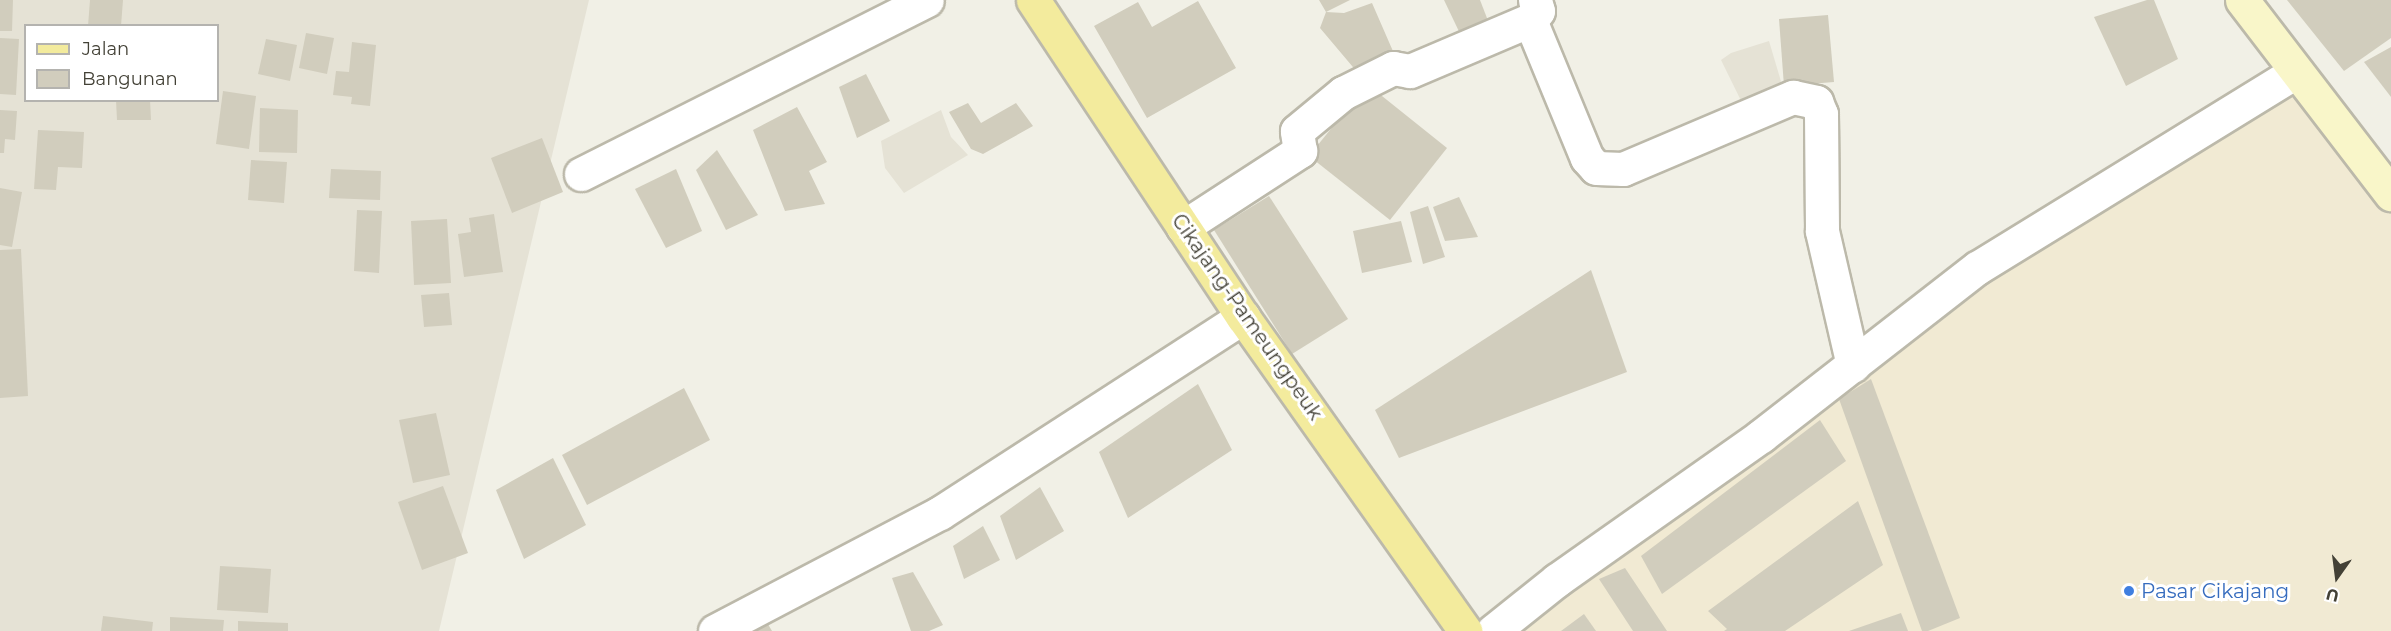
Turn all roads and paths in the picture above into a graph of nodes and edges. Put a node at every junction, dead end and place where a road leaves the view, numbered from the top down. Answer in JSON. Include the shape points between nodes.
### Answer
{"nodes":[{"id":1,"x":927,"y":0,"type":"edge"},
{"id":2,"x":1033,"y":0,"type":"edge"},
{"id":3,"x":2241,"y":0,"type":"edge"},
{"id":4,"x":1532,"y":10,"type":"edge"},
{"id":5,"x":2296,"y":72,"type":"junction"},
{"id":6,"x":581,"y":174,"type":"dead end"},
{"id":7,"x":2391,"y":194,"type":"edge"},
{"id":8,"x":1183,"y":227,"type":"junction"},
{"id":9,"x":1243,"y":317,"type":"junction"},
{"id":10,"x":1853,"y":365,"type":"junction"},
{"id":11,"x":715,"y":631,"type":"edge"},
{"id":12,"x":1465,"y":631,"type":"edge"},
{"id":13,"x":1493,"y":631,"type":"edge"}],
"edges":[{"from":1,"to":6,"type":"street"},
{"from":2,"to":8,"type":"main road","name":"Cikajang-Pameungpeuk"},
{"from":3,"to":5,"type":"street"},
{"from":4,"to":8,"type":"street","via":[[1410,70],[1393,68],[1343,93],[1297,131],[1300,152]]},
{"from":4,"to":10,"type":"street","via":[[1587,158],[1596,168],[1623,170],[1793,98],[1816,102],[1821,114],[1822,231]]},
{"from":5,"to":7,"type":"street"},
{"from":5,"to":10,"type":"street","via":[[1977,268]]},
{"from":8,"to":9,"type":"main road","name":"Cikajang-Pameungpeuk"},
{"from":9,"to":11,"type":"street","via":[[940,513]]},
{"from":9,"to":12,"type":"main road","name":"Cikajang-Pameungpeuk"},
{"from":10,"to":13,"type":"street"}]}
